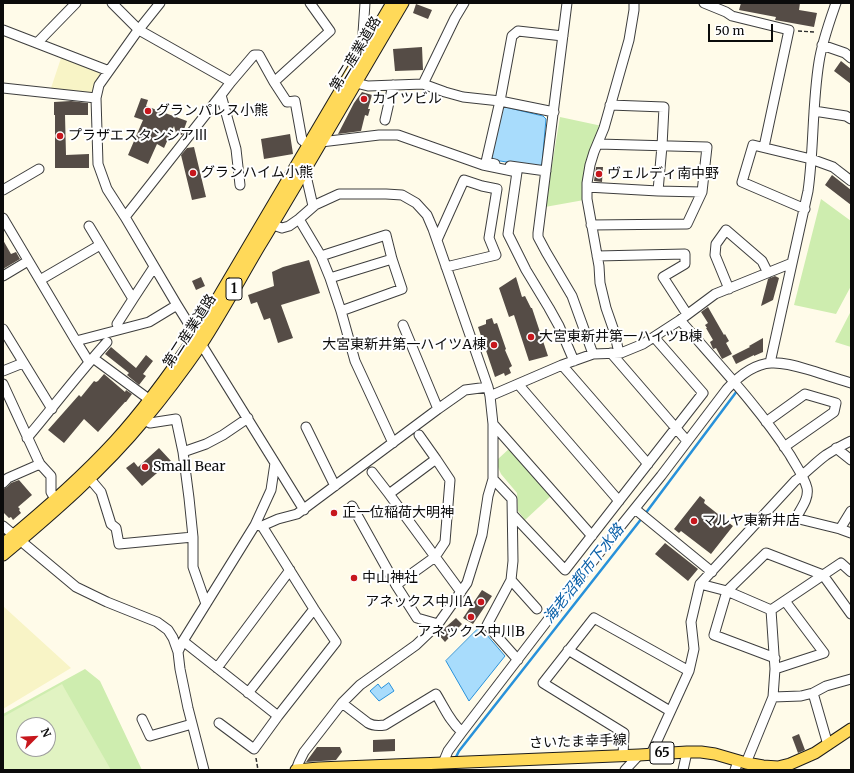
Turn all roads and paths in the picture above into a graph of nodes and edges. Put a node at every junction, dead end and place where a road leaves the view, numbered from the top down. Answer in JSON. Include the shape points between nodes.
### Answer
{"nodes":[{"id":1,"x":76,"y":3,"type":"edge"},
{"id":2,"x":112,"y":3,"type":"edge"},
{"id":3,"x":160,"y":3,"type":"edge"},
{"id":4,"x":310,"y":3,"type":"edge"},
{"id":5,"x":365,"y":3,"type":"edge"},
{"id":6,"x":392,"y":3,"type":"edge"},
{"id":7,"x":403,"y":3,"type":"edge"},
{"id":8,"x":464,"y":3,"type":"edge"},
{"id":9,"x":567,"y":3,"type":"edge"},
{"id":10,"x":634,"y":3,"type":"edge"},
{"id":11,"x":704,"y":3,"type":"edge"},
{"id":12,"x":836,"y":3,"type":"edge"},
{"id":13,"x":3,"y":30,"type":"edge"},
{"id":14,"x":139,"y":30,"type":"junction"},
{"id":15,"x":789,"y":30,"type":"junction"},
{"id":16,"x":814,"y":32,"type":"dead end"},
{"id":17,"x":563,"y":36,"type":"junction"},
{"id":18,"x":37,"y":43,"type":"junction"},
{"id":19,"x":369,"y":43,"type":"junction"},
{"id":20,"x":822,"y":45,"type":"junction"},
{"id":21,"x":851,"y":58,"type":"edge"},
{"id":22,"x":109,"y":71,"type":"junction"},
{"id":23,"x":231,"y":82,"type":"junction"},
{"id":24,"x":274,"y":82,"type":"junction"},
{"id":25,"x":356,"y":83,"type":"junction"},
{"id":26,"x":423,"y":84,"type":"junction"},
{"id":27,"x":393,"y":85,"type":"junction"},
{"id":28,"x":3,"y":88,"type":"edge"},
{"id":29,"x":221,"y":95,"type":"junction"},
{"id":30,"x":96,"y":98,"type":"junction"},
{"id":31,"x":500,"y":101,"type":"junction"},
{"id":32,"x":610,"y":105,"type":"junction"},
{"id":33,"x":814,"y":111,"type":"junction"},
{"id":34,"x":554,"y":112,"type":"junction"},
{"id":35,"x":851,"y":119,"type":"edge"},
{"id":36,"x":385,"y":120,"type":"dead end"},
{"id":37,"x":321,"y":142,"type":"junction"},
{"id":38,"x":598,"y":144,"type":"junction"},
{"id":39,"x":309,"y":145,"type":"junction"},
{"id":40,"x":662,"y":146,"type":"junction"},
{"id":41,"x":764,"y":148,"type":"junction"},
{"id":42,"x":811,"y":159,"type":"junction"},
{"id":43,"x":39,"y":169,"type":"dead end"},
{"id":44,"x":546,"y":171,"type":"junction"},
{"id":45,"x":303,"y":174,"type":"junction"},
{"id":46,"x":851,"y":181,"type":"edge"},
{"id":47,"x":240,"y":185,"type":"dead end"},
{"id":48,"x":587,"y":187,"type":"junction"},
{"id":49,"x":3,"y":190,"type":"edge"},
{"id":50,"x":658,"y":191,"type":"junction"},
{"id":51,"x":702,"y":192,"type":"junction"},
{"id":52,"x":313,"y":206,"type":"junction"},
{"id":53,"x":805,"y":209,"type":"junction"},
{"id":54,"x":125,"y":217,"type":"junction"},
{"id":55,"x":3,"y":218,"type":"edge"},
{"id":56,"x":299,"y":219,"type":"junction"},
{"id":57,"x":273,"y":225,"type":"junction"},
{"id":58,"x":591,"y":225,"type":"junction"},
{"id":59,"x":89,"y":226,"type":"dead end"},
{"id":60,"x":437,"y":240,"type":"junction"},
{"id":61,"x":100,"y":244,"type":"junction"},
{"id":62,"x":321,"y":256,"type":"junction"},
{"id":63,"x":597,"y":256,"type":"junction"},
{"id":64,"x":392,"y":259,"type":"junction"},
{"id":65,"x":28,"y":261,"type":"junction"},
{"id":66,"x":792,"y":263,"type":"junction"},
{"id":67,"x":154,"y":267,"type":"junction"},
{"id":68,"x":446,"y":267,"type":"junction"},
{"id":69,"x":768,"y":273,"type":"junction"},
{"id":70,"x":3,"y":276,"type":"edge"},
{"id":71,"x":330,"y":278,"type":"junction"},
{"id":72,"x":40,"y":280,"type":"junction"},
{"id":73,"x":729,"y":289,"type":"junction"},
{"id":74,"x":133,"y":299,"type":"junction"},
{"id":75,"x":177,"y":305,"type":"junction"},
{"id":76,"x":341,"y":311,"type":"junction"},
{"id":77,"x":684,"y":317,"type":"junction"},
{"id":78,"x":116,"y":324,"type":"dead end"},
{"id":79,"x":402,"y":325,"type":"dead end"},
{"id":80,"x":3,"y":329,"type":"edge"},
{"id":81,"x":654,"y":337,"type":"junction"},
{"id":82,"x":199,"y":339,"type":"junction"},
{"id":83,"x":76,"y":341,"type":"junction"},
{"id":84,"x":107,"y":342,"type":"dead end"},
{"id":85,"x":615,"y":353,"type":"junction"},
{"id":86,"x":593,"y":354,"type":"junction"},
{"id":87,"x":91,"y":360,"type":"junction"},
{"id":88,"x":574,"y":361,"type":"junction"},
{"id":89,"x":23,"y":363,"type":"junction"},
{"id":90,"x":770,"y":363,"type":"junction"},
{"id":91,"x":562,"y":365,"type":"junction"},
{"id":92,"x":3,"y":371,"type":"edge"},
{"id":93,"x":734,"y":382,"type":"junction"},
{"id":94,"x":851,"y":382,"type":"edge"},
{"id":95,"x":3,"y":384,"type":"edge"},
{"id":96,"x":518,"y":384,"type":"junction"},
{"id":97,"x":489,"y":392,"type":"junction"},
{"id":98,"x":150,"y":400,"type":"junction"},
{"id":99,"x":52,"y":409,"type":"junction"},
{"id":100,"x":438,"y":409,"type":"junction"},
{"id":101,"x":248,"y":418,"type":"junction"},
{"id":102,"x":144,"y":420,"type":"junction"},
{"id":103,"x":766,"y":422,"type":"junction"},
{"id":104,"x":492,"y":424,"type":"junction"},
{"id":105,"x":306,"y":427,"type":"dead end"},
{"id":106,"x":676,"y":428,"type":"junction"},
{"id":107,"x":417,"y":431,"type":"junction"},
{"id":108,"x":27,"y":438,"type":"junction"},
{"id":109,"x":687,"y":441,"type":"junction"},
{"id":110,"x":851,"y":441,"type":"edge"},
{"id":111,"x":393,"y":443,"type":"junction"},
{"id":112,"x":784,"y":447,"type":"junction"},
{"id":113,"x":836,"y":448,"type":"junction"},
{"id":114,"x":183,"y":452,"type":"junction"},
{"id":115,"x":436,"y":459,"type":"junction"},
{"id":116,"x":851,"y":460,"type":"edge"},
{"id":117,"x":275,"y":463,"type":"junction"},
{"id":118,"x":40,"y":464,"type":"junction"},
{"id":119,"x":648,"y":464,"type":"junction"},
{"id":120,"x":372,"y":472,"type":"dead end"},
{"id":121,"x":803,"y":476,"type":"junction"},
{"id":122,"x":90,"y":479,"type":"junction"},
{"id":123,"x":493,"y":479,"type":"junction"},
{"id":124,"x":3,"y":483,"type":"edge"},
{"id":125,"x":335,"y":486,"type":"junction"},
{"id":126,"x":389,"y":494,"type":"junction"},
{"id":127,"x":55,"y":499,"type":"junction"},
{"id":128,"x":619,"y":501,"type":"junction"},
{"id":129,"x":352,"y":506,"type":"dead end"},
{"id":130,"x":304,"y":510,"type":"junction"},
{"id":131,"x":637,"y":511,"type":"junction"},
{"id":132,"x":851,"y":511,"type":"edge"},
{"id":133,"x":513,"y":515,"type":"junction"},
{"id":134,"x":258,"y":525,"type":"junction"},
{"id":135,"x":3,"y":526,"type":"edge"},
{"id":136,"x":840,"y":529,"type":"junction"},
{"id":137,"x":851,"y":533,"type":"edge"},
{"id":138,"x":592,"y":536,"type":"junction"},
{"id":139,"x":192,"y":537,"type":"junction"},
{"id":140,"x":17,"y":538,"type":"junction"},
{"id":141,"x":3,"y":544,"type":"edge"},
{"id":142,"x":3,"y":555,"type":"edge"},
{"id":143,"x":435,"y":557,"type":"junction"},
{"id":144,"x":290,"y":570,"type":"junction"},
{"id":145,"x":712,"y":572,"type":"junction"},
{"id":146,"x":851,"y":572,"type":"edge"},
{"id":147,"x":823,"y":575,"type":"junction"},
{"id":148,"x":511,"y":580,"type":"junction"},
{"id":149,"x":700,"y":584,"type":"junction"},
{"id":150,"x":396,"y":585,"type":"junction"},
{"id":151,"x":727,"y":591,"type":"junction"},
{"id":152,"x":461,"y":592,"type":"junction"},
{"id":153,"x":785,"y":601,"type":"junction"},
{"id":154,"x":206,"y":604,"type":"junction"},
{"id":155,"x":314,"y":609,"type":"junction"},
{"id":156,"x":537,"y":609,"type":"dead end"},
{"id":157,"x":770,"y":610,"type":"junction"},
{"id":158,"x":851,"y":614,"type":"edge"},
{"id":159,"x":438,"y":624,"type":"junction"},
{"id":160,"x":183,"y":641,"type":"junction"},
{"id":161,"x":568,"y":650,"type":"junction"},
{"id":162,"x":178,"y":652,"type":"junction"},
{"id":163,"x":774,"y":658,"type":"junction"},
{"id":164,"x":518,"y":660,"type":"junction"},
{"id":165,"x":217,"y":668,"type":"junction"},
{"id":166,"x":776,"y":669,"type":"junction"},
{"id":167,"x":689,"y":671,"type":"junction"},
{"id":168,"x":851,"y":679,"type":"edge"},
{"id":169,"x":248,"y":693,"type":"junction"},
{"id":170,"x":813,"y":693,"type":"junction"},
{"id":171,"x":773,"y":697,"type":"junction"},
{"id":172,"x":342,"y":703,"type":"junction"},
{"id":173,"x":670,"y":711,"type":"junction"},
{"id":174,"x":278,"y":716,"type":"junction"},
{"id":175,"x":142,"y":719,"type":"dead end"},
{"id":176,"x":219,"y":723,"type":"dead end"},
{"id":177,"x":192,"y":724,"type":"junction"},
{"id":178,"x":851,"y":729,"type":"edge"},
{"id":179,"x":462,"y":732,"type":"junction"},
{"id":180,"x":828,"y":744,"type":"junction"},
{"id":181,"x":254,"y":749,"type":"junction"},
{"id":182,"x":687,"y":752,"type":"junction"},
{"id":183,"x":651,"y":754,"type":"junction"},
{"id":184,"x":639,"y":755,"type":"junction"},
{"id":185,"x":623,"y":756,"type":"junction"},
{"id":186,"x":452,"y":762,"type":"junction"},
{"id":187,"x":740,"y":765,"type":"edge"},
{"id":188,"x":204,"y":770,"type":"edge"},
{"id":189,"x":258,"y":770,"type":"edge"},
{"id":190,"x":296,"y":770,"type":"edge"},
{"id":191,"x":625,"y":770,"type":"edge"},
{"id":192,"x":683,"y":770,"type":"edge"}],
"edges":[{"from":1,"to":18,"type":"street"},
{"from":2,"to":14,"type":"street"},
{"from":3,"to":14,"type":"street"},
{"from":4,"to":24,"type":"street","via":[[330,32]]},
{"from":5,"to":19,"type":"street","via":[[363,33]]},
{"from":6,"to":19,"type":"main road","name":"第二産業道路","number":"1"},
{"from":7,"to":25,"type":"main road","name":"第二産業道路","number":"1"},
{"from":8,"to":26,"type":"street"},
{"from":9,"to":17,"type":"street"},
{"from":10,"to":32,"type":"street","via":[[629,40]]},
{"from":11,"to":15,"type":"street","via":[[732,16]]},
{"from":12,"to":20,"type":"street"},
{"from":13,"to":18,"type":"street"},
{"from":14,"to":22,"type":"street"},
{"from":14,"to":23,"type":"street"},
{"from":15,"to":16,"type":"path"},
{"from":15,"to":41,"type":"street"},
{"from":17,"to":31,"type":"street","via":[[518,31],[512,36]]},
{"from":17,"to":34,"type":"street"},
{"from":18,"to":22,"type":"street"},
{"from":19,"to":39,"type":"main road","name":"第二産業道路","number":"1"},
{"from":20,"to":21,"type":"street"},
{"from":20,"to":33,"type":"street"},
{"from":22,"to":30,"type":"street","via":[[99,86]]},
{"from":23,"to":24,"type":"street","via":[[254,55],[258,55]]},
{"from":23,"to":29,"type":"street"},
{"from":24,"to":39,"type":"street","via":[[287,102],[295,101],[302,140]]},
{"from":25,"to":27,"type":"street","via":[[368,86]]},
{"from":25,"to":37,"type":"main road","name":"第二産業道路","number":"1"},
{"from":26,"to":27,"type":"street"},
{"from":26,"to":31,"type":"street","via":[[463,97]]},
{"from":27,"to":36,"type":"street"},
{"from":28,"to":30,"type":"street"},
{"from":29,"to":47,"type":"street","via":[[236,149]]},
{"from":29,"to":54,"type":"street"},
{"from":30,"to":54,"type":"street","via":[[98,164],[107,189]]},
{"from":31,"to":34,"type":"street"},
{"from":31,"to":44,"type":"street","via":[[486,162]]},
{"from":32,"to":38,"type":"street"},
{"from":32,"to":40,"type":"street","via":[[664,107]]},
{"from":33,"to":35,"type":"street"},
{"from":33,"to":42,"type":"street"},
{"from":34,"to":44,"type":"street"},
{"from":37,"to":45,"type":"main road","name":"第二産業道路","number":"1"},
{"from":37,"to":88,"type":"street","via":[[398,135],[483,165],[517,172],[508,234],[559,326]]},
{"from":38,"to":40,"type":"street"},
{"from":38,"to":48,"type":"street","via":[[590,165]]},
{"from":39,"to":82,"type":"main road","name":"第二産業道路","number":"1"},
{"from":40,"to":50,"type":"street"},
{"from":40,"to":51,"type":"street","via":[[707,147]]},
{"from":41,"to":42,"type":"street"},
{"from":41,"to":53,"type":"street","via":[[753,145],[742,182]]},
{"from":42,"to":46,"type":"street","via":[[833,167]]},
{"from":42,"to":53,"type":"street"},
{"from":43,"to":49,"type":"street"},
{"from":44,"to":86,"type":"street","via":[[538,237],[572,296]]},
{"from":45,"to":52,"type":"street","via":[[308,180]]},
{"from":45,"to":57,"type":"main road","name":"第二産業道路","number":"1"},
{"from":48,"to":50,"type":"street"},
{"from":48,"to":58,"type":"street","via":[[586,199]]},
{"from":50,"to":51,"type":"street"},
{"from":51,"to":58,"type":"street","via":[[687,224]]},
{"from":52,"to":56,"type":"street"},
{"from":52,"to":60,"type":"street","via":[[339,194],[402,196],[416,203],[427,215]]},
{"from":53,"to":66,"type":"street"},
{"from":54,"to":67,"type":"street"},
{"from":55,"to":65,"type":"street"},
{"from":56,"to":57,"type":"street","via":[[282,228]]},
{"from":56,"to":62,"type":"street"},
{"from":57,"to":82,"type":"main road","name":"第二産業道路","number":"1"},
{"from":58,"to":63,"type":"street"},
{"from":59,"to":61,"type":"street"},
{"from":60,"to":68,"type":"street"},
{"from":60,"to":68,"type":"street","via":[[464,180],[498,189],[489,238],[496,255]]},
{"from":61,"to":72,"type":"street"},
{"from":61,"to":74,"type":"street"},
{"from":62,"to":64,"type":"street","via":[[386,235]]},
{"from":62,"to":71,"type":"street"},
{"from":63,"to":77,"type":"street","via":[[685,254],[685,264],[663,277]]},
{"from":63,"to":85,"type":"street","via":[[600,283],[614,332]]},
{"from":64,"to":71,"type":"street"},
{"from":64,"to":76,"type":"street","via":[[402,289]]},
{"from":65,"to":70,"type":"street"},
{"from":65,"to":72,"type":"street"},
{"from":66,"to":69,"type":"street"},
{"from":66,"to":90,"type":"street"},
{"from":67,"to":74,"type":"street"},
{"from":67,"to":75,"type":"street"},
{"from":68,"to":97,"type":"street"},
{"from":69,"to":73,"type":"street"},
{"from":69,"to":73,"type":"street","via":[[762,262],[726,230],[716,244],[715,255]]},
{"from":71,"to":76,"type":"street"},
{"from":72,"to":83,"type":"street"},
{"from":73,"to":77,"type":"street","via":[[715,294]]},
{"from":74,"to":78,"type":"street"},
{"from":75,"to":82,"type":"street"},
{"from":75,"to":83,"type":"street","via":[[149,322]]},
{"from":76,"to":111,"type":"street","via":[[355,361]]},
{"from":77,"to":81,"type":"street"},
{"from":77,"to":93,"type":"street"},
{"from":79,"to":100,"type":"street"},
{"from":80,"to":89,"type":"street"},
{"from":81,"to":85,"type":"street","via":[[643,344]]},
{"from":81,"to":106,"type":"street","via":[[703,393]]},
{"from":82,"to":98,"type":"main road","name":"第二産業道路","number":"1"},
{"from":82,"to":101,"type":"street"},
{"from":82,"to":102,"type":"main road","name":"第二産業道路","number":"1","via":[[179,376]]},
{"from":83,"to":87,"type":"street"},
{"from":84,"to":87,"type":"street"},
{"from":85,"to":86,"type":"street"},
{"from":85,"to":106,"type":"street"},
{"from":86,"to":88,"type":"street"},
{"from":87,"to":98,"type":"street"},
{"from":87,"to":99,"type":"street"},
{"from":88,"to":91,"type":"street"},
{"from":89,"to":92,"type":"street"},
{"from":89,"to":99,"type":"street"},
{"from":90,"to":93,"type":"street","via":[[751,369]]},
{"from":90,"to":94,"type":"street","via":[[785,364]]},
{"from":91,"to":96,"type":"street"},
{"from":91,"to":119,"type":"street"},
{"from":93,"to":103,"type":"street"},
{"from":93,"to":109,"type":"street"},
{"from":95,"to":108,"type":"street"},
{"from":96,"to":97,"type":"street"},
{"from":96,"to":128,"type":"street"},
{"from":97,"to":100,"type":"street","via":[[466,390]]},
{"from":97,"to":104,"type":"street"},
{"from":98,"to":127,"type":"main road","name":"第二産業道路","number":"1","via":[[114,442]]},
{"from":99,"to":108,"type":"street"},
{"from":100,"to":107,"type":"street"},
{"from":101,"to":114,"type":"street","via":[[206,444]]},
{"from":101,"to":117,"type":"street"},
{"from":102,"to":114,"type":"street","via":[[150,423],[176,419]]},
{"from":102,"to":122,"type":"main road","name":"第二産業道路","number":"1"},
{"from":103,"to":112,"type":"street"},
{"from":103,"to":112,"type":"street","via":[[805,394],[836,404],[834,412]]},
{"from":104,"to":123,"type":"street"},
{"from":104,"to":138,"type":"street"},
{"from":105,"to":125,"type":"street"},
{"from":106,"to":109,"type":"street"},
{"from":106,"to":119,"type":"street"},
{"from":107,"to":111,"type":"street"},
{"from":107,"to":115,"type":"street"},
{"from":108,"to":118,"type":"street"},
{"from":109,"to":131,"type":"street"},
{"from":110,"to":113,"type":"street"},
{"from":111,"to":125,"type":"street"},
{"from":112,"to":121,"type":"street"},
{"from":113,"to":116,"type":"street"},
{"from":113,"to":121,"type":"street"},
{"from":114,"to":139,"type":"street"},
{"from":115,"to":126,"type":"street"},
{"from":115,"to":143,"type":"street","via":[[450,480],[445,542]]},
{"from":117,"to":130,"type":"street"},
{"from":117,"to":134,"type":"street","via":[[271,490]]},
{"from":118,"to":124,"type":"street","via":[[8,478]]},
{"from":118,"to":127,"type":"street","via":[[51,476],[51,492]]},
{"from":119,"to":128,"type":"street"},
{"from":120,"to":126,"type":"street"},
{"from":121,"to":136,"type":"street","via":[[807,497],[797,516],[799,520]]},
{"from":121,"to":145,"type":"street","via":[[795,481]]},
{"from":122,"to":139,"type":"street","via":[[101,492],[111,524],[116,528],[119,544]]},
{"from":122,"to":140,"type":"main road","name":"第二産業道路","number":"1"},
{"from":123,"to":133,"type":"street","via":[[512,499]]},
{"from":123,"to":152,"type":"street","via":[[482,535],[467,583]]},
{"from":125,"to":130,"type":"street"},
{"from":126,"to":143,"type":"street"},
{"from":127,"to":140,"type":"main road","name":"第二産業道路","number":"1"},
{"from":128,"to":138,"type":"street"},
{"from":129,"to":150,"type":"street"},
{"from":130,"to":134,"type":"street"},
{"from":131,"to":145,"type":"street"},
{"from":131,"to":164,"type":"street"},
{"from":132,"to":136,"type":"street"},
{"from":133,"to":138,"type":"street","via":[[565,570]]},
{"from":133,"to":148,"type":"street"},
{"from":134,"to":144,"type":"street"},
{"from":134,"to":154,"type":"street"},
{"from":135,"to":140,"type":"street"},
{"from":136,"to":137,"type":"street"},
{"from":139,"to":154,"type":"street","via":[[193,567]]},
{"from":140,"to":141,"type":"main road","name":"第二産業道路","number":"1"},
{"from":140,"to":142,"type":"main road","name":"第二産業道路","number":"1"},
{"from":140,"to":162,"type":"street","via":[[76,587],[157,622],[168,630]]},
{"from":143,"to":150,"type":"street"},
{"from":143,"to":152,"type":"street"},
{"from":144,"to":155,"type":"street"},
{"from":144,"to":165,"type":"street"},
{"from":145,"to":149,"type":"street"},
{"from":146,"to":147,"type":"street","via":[[840,563]]},
{"from":147,"to":151,"type":"street","via":[[766,553]]},
{"from":147,"to":153,"type":"street"},
{"from":147,"to":158,"type":"street"},
{"from":148,"to":156,"type":"street"},
{"from":148,"to":164,"type":"street","via":[[487,625]]},
{"from":149,"to":151,"type":"street"},
{"from":149,"to":167,"type":"street","via":[[691,622],[694,650]]},
{"from":150,"to":159,"type":"street","via":[[417,618]]},
{"from":151,"to":157,"type":"street"},
{"from":151,"to":163,"type":"street","via":[[714,635]]},
{"from":152,"to":159,"type":"street"},
{"from":153,"to":157,"type":"street"},
{"from":153,"to":166,"type":"street","via":[[824,652]]},
{"from":154,"to":160,"type":"street"},
{"from":155,"to":169,"type":"street"},
{"from":155,"to":174,"type":"street","via":[[336,642]]},
{"from":157,"to":163,"type":"street"},
{"from":159,"to":172,"type":"street","via":[[416,645],[360,685]]},
{"from":160,"to":162,"type":"street"},
{"from":160,"to":165,"type":"street"},
{"from":161,"to":167,"type":"street","via":[[594,618]]},
{"from":161,"to":173,"type":"street"},
{"from":161,"to":185,"type":"street","via":[[543,683],[624,733]]},
{"from":162,"to":177,"type":"street"},
{"from":163,"to":166,"type":"street"},
{"from":164,"to":179,"type":"street"},
{"from":165,"to":169,"type":"street"},
{"from":166,"to":171,"type":"street"},
{"from":167,"to":173,"type":"street"},
{"from":168,"to":170,"type":"street","via":[[826,686]]},
{"from":169,"to":174,"type":"street"},
{"from":170,"to":171,"type":"street"},
{"from":170,"to":180,"type":"street"},
{"from":171,"to":187,"type":"street"},
{"from":172,"to":179,"type":"street","via":[[372,726],[378,726],[385,725],[436,694],[452,723]]},
{"from":172,"to":190,"type":"street","via":[[304,752]]},
{"from":173,"to":183,"type":"street"},
{"from":174,"to":181,"type":"street"},
{"from":175,"to":177,"type":"street","via":[[150,736]]},
{"from":176,"to":181,"type":"street"},
{"from":177,"to":188,"type":"street"},
{"from":178,"to":180,"type":"main road","name":"さいたま幸手線","number":"65"},
{"from":179,"to":186,"type":"street","via":[[448,751]]},
{"from":180,"to":187,"type":"main road","name":"さいたま幸手線","number":"65","via":[[790,764]]},
{"from":181,"to":189,"type":"path"},
{"from":182,"to":183,"type":"main road","name":"さいたま幸手線","number":"65"},
{"from":182,"to":187,"type":"main road","name":"さいたま幸手線","number":"65","via":[[715,754]]},
{"from":182,"to":192,"type":"street"},
{"from":183,"to":184,"type":"main road","name":"さいたま幸手線","number":"65"},
{"from":184,"to":185,"type":"main road","name":"さいたま幸手線","number":"65"},
{"from":184,"to":191,"type":"street"},
{"from":185,"to":186,"type":"main road","name":"さいたま幸手線","number":"65"},
{"from":186,"to":190,"type":"main road","name":"さいたま幸手線","number":"65"}]}
